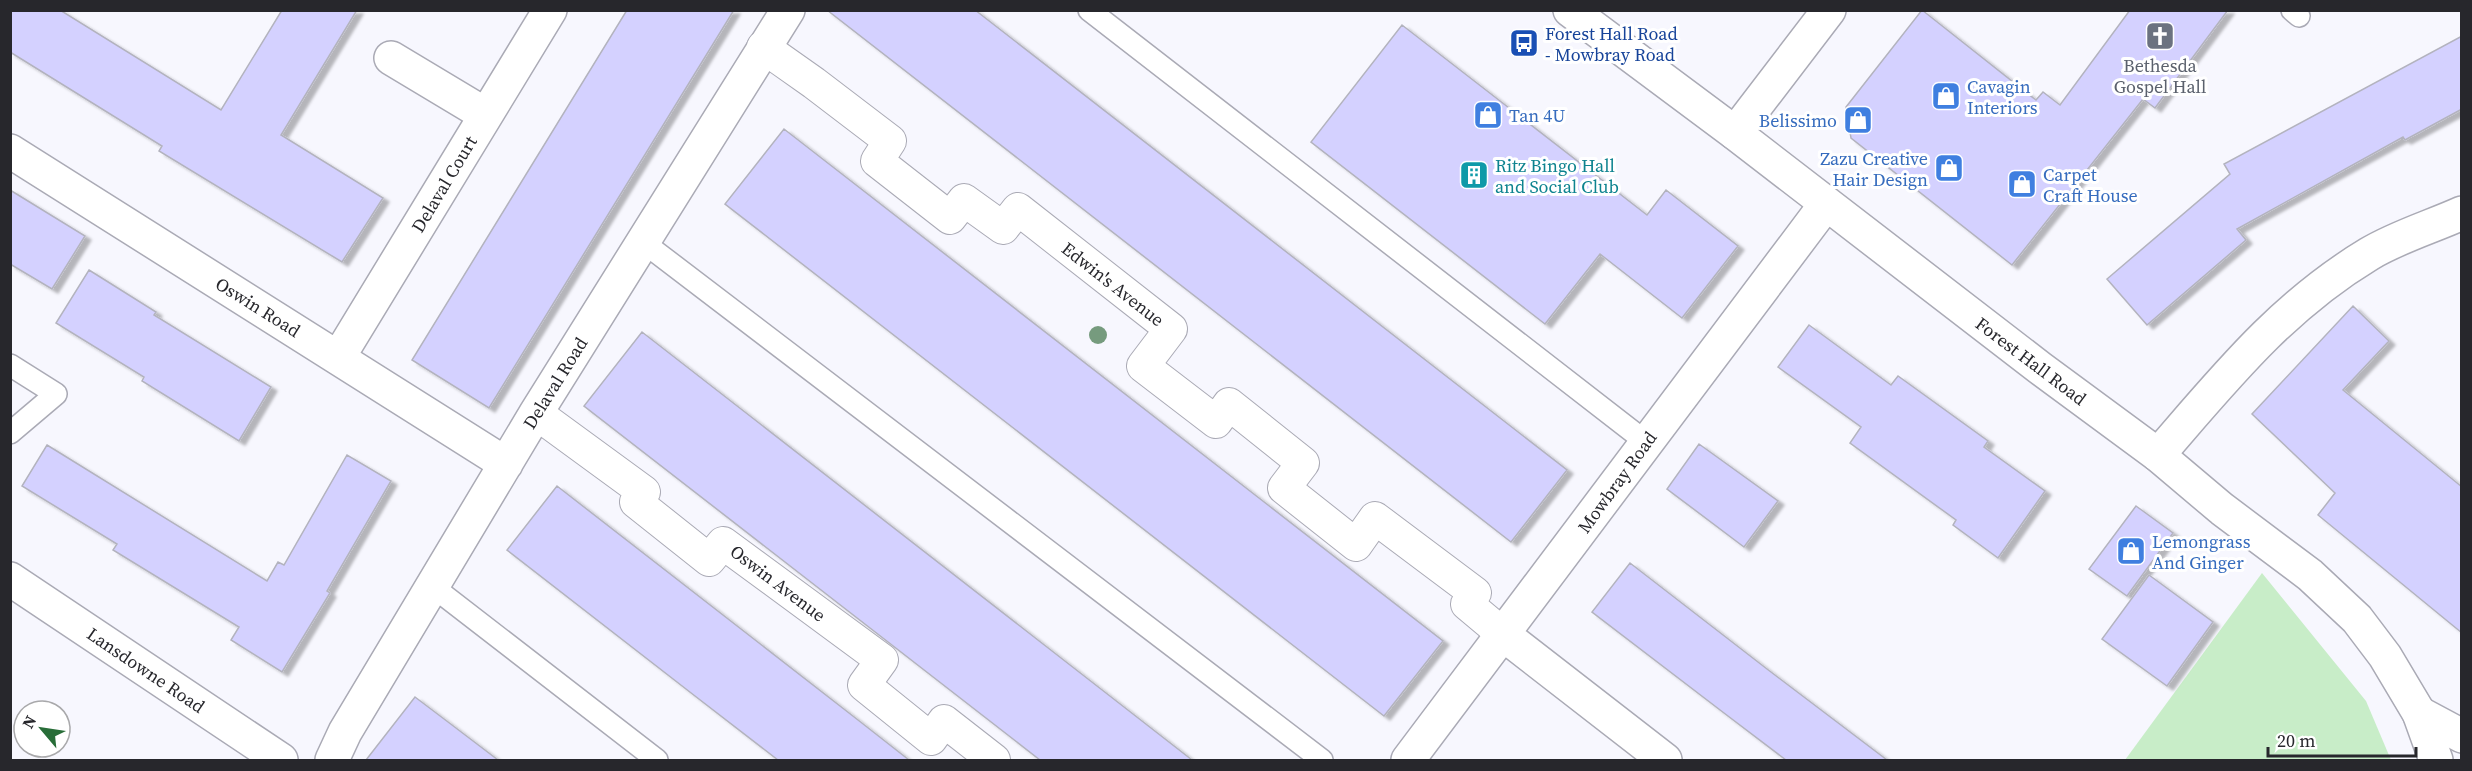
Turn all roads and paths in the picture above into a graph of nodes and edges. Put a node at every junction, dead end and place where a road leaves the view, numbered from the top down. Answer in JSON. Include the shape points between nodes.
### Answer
{"nodes":[{"id":1,"x":550,"y":10,"type":"edge"},
{"id":2,"x":788,"y":10,"type":"edge"},
{"id":3,"x":1089,"y":10,"type":"edge"},
{"id":4,"x":1570,"y":10,"type":"edge"},
{"id":5,"x":1829,"y":10,"type":"edge"},
{"id":6,"x":763,"y":47,"type":"junction"},
{"id":7,"x":392,"y":58,"type":"dead end"},
{"id":8,"x":486,"y":115,"type":"junction"},
{"id":9,"x":1735,"y":133,"type":"junction"},
{"id":10,"x":10,"y":151,"type":"edge"},
{"id":11,"x":1826,"y":204,"type":"junction"},
{"id":12,"x":2462,"y":213,"type":"edge"},
{"id":13,"x":643,"y":242,"type":"junction"},
{"id":14,"x":338,"y":358,"type":"junction"},
{"id":15,"x":10,"y":365,"type":"edge"},
{"id":16,"x":536,"y":413,"type":"junction"},
{"id":17,"x":10,"y":433,"type":"edge"},
{"id":18,"x":1646,"y":442,"type":"junction"},
{"id":19,"x":2158,"y":455,"type":"junction"},
{"id":20,"x":506,"y":464,"type":"junction"},
{"id":21,"x":10,"y":579,"type":"edge"},
{"id":22,"x":432,"y":586,"type":"junction"},
{"id":23,"x":1504,"y":634,"type":"junction"},
{"id":24,"x":2420,"y":713,"type":"junction"},
{"id":25,"x":2462,"y":736,"type":"edge"},
{"id":26,"x":281,"y":760,"type":"edge"},
{"id":27,"x":332,"y":760,"type":"edge"},
{"id":28,"x":657,"y":760,"type":"edge"},
{"id":29,"x":994,"y":760,"type":"edge"},
{"id":30,"x":1322,"y":760,"type":"edge"},
{"id":31,"x":1408,"y":760,"type":"edge"},
{"id":32,"x":1665,"y":760,"type":"edge"},
{"id":33,"x":2436,"y":760,"type":"edge"}],
"edges":[{"from":1,"to":8,"type":"street","name":"Delaval Court"},
{"from":2,"to":6,"type":"street","name":"Delaval Road"},
{"from":3,"to":18,"type":"lane"},
{"from":4,"to":9,"type":"street","name":"Forest Hall Road"},
{"from":5,"to":9,"type":"street"},
{"from":6,"to":13,"type":"street","name":"Delaval Road"},
{"from":6,"to":23,"type":"street","name":"Edwin's Avenue","via":[[890,141],[876,161],[950,218],[964,200],[1003,228],[1018,209],[1171,329],[1143,366],[1216,422],[1229,404],[1303,463],[1284,488],[1356,545],[1375,518],[1476,593],[1467,604]]},
{"from":7,"to":8,"type":"street"},
{"from":8,"to":14,"type":"street","name":"Delaval Court"},
{"from":9,"to":11,"type":"street","name":"Forest Hall Road"},
{"from":10,"to":14,"type":"street","name":"Oswin Road"},
{"from":11,"to":18,"type":"street","name":"Mowbray Road"},
{"from":11,"to":19,"type":"street","name":"Forest Hall Road"},
{"from":12,"to":19,"type":"street","via":[[2371,253],[2311,293],[2248,351]]},
{"from":13,"to":16,"type":"street","name":"Delaval Road"},
{"from":13,"to":30,"type":"lane"},
{"from":14,"to":20,"type":"street","name":"Oswin Road"},
{"from":15,"to":17,"type":"lane","via":[[56,394]]},
{"from":16,"to":20,"type":"street","name":"Delaval Road"},
{"from":16,"to":29,"type":"street","name":"Oswin Avenue","via":[[644,492],[636,502],[709,560],[723,543],[882,660],[864,685],[931,739],[944,721]]},
{"from":18,"to":23,"type":"street","name":"Mowbray Road"},
{"from":19,"to":24,"type":"street","name":"Forest Hall Road","via":[[2310,575],[2357,619]]},
{"from":20,"to":22,"type":"street","name":"Delaval Road"},
{"from":21,"to":26,"type":"street","name":"Lansdowne Road"},
{"from":22,"to":27,"type":"street","name":"Delaval Road"},
{"from":22,"to":28,"type":"lane"},
{"from":23,"to":31,"type":"street","name":"Mowbray Road"},
{"from":23,"to":32,"type":"street"},
{"from":24,"to":25,"type":"street"},
{"from":24,"to":33,"type":"street","name":"Forest Hall Road"}]}
